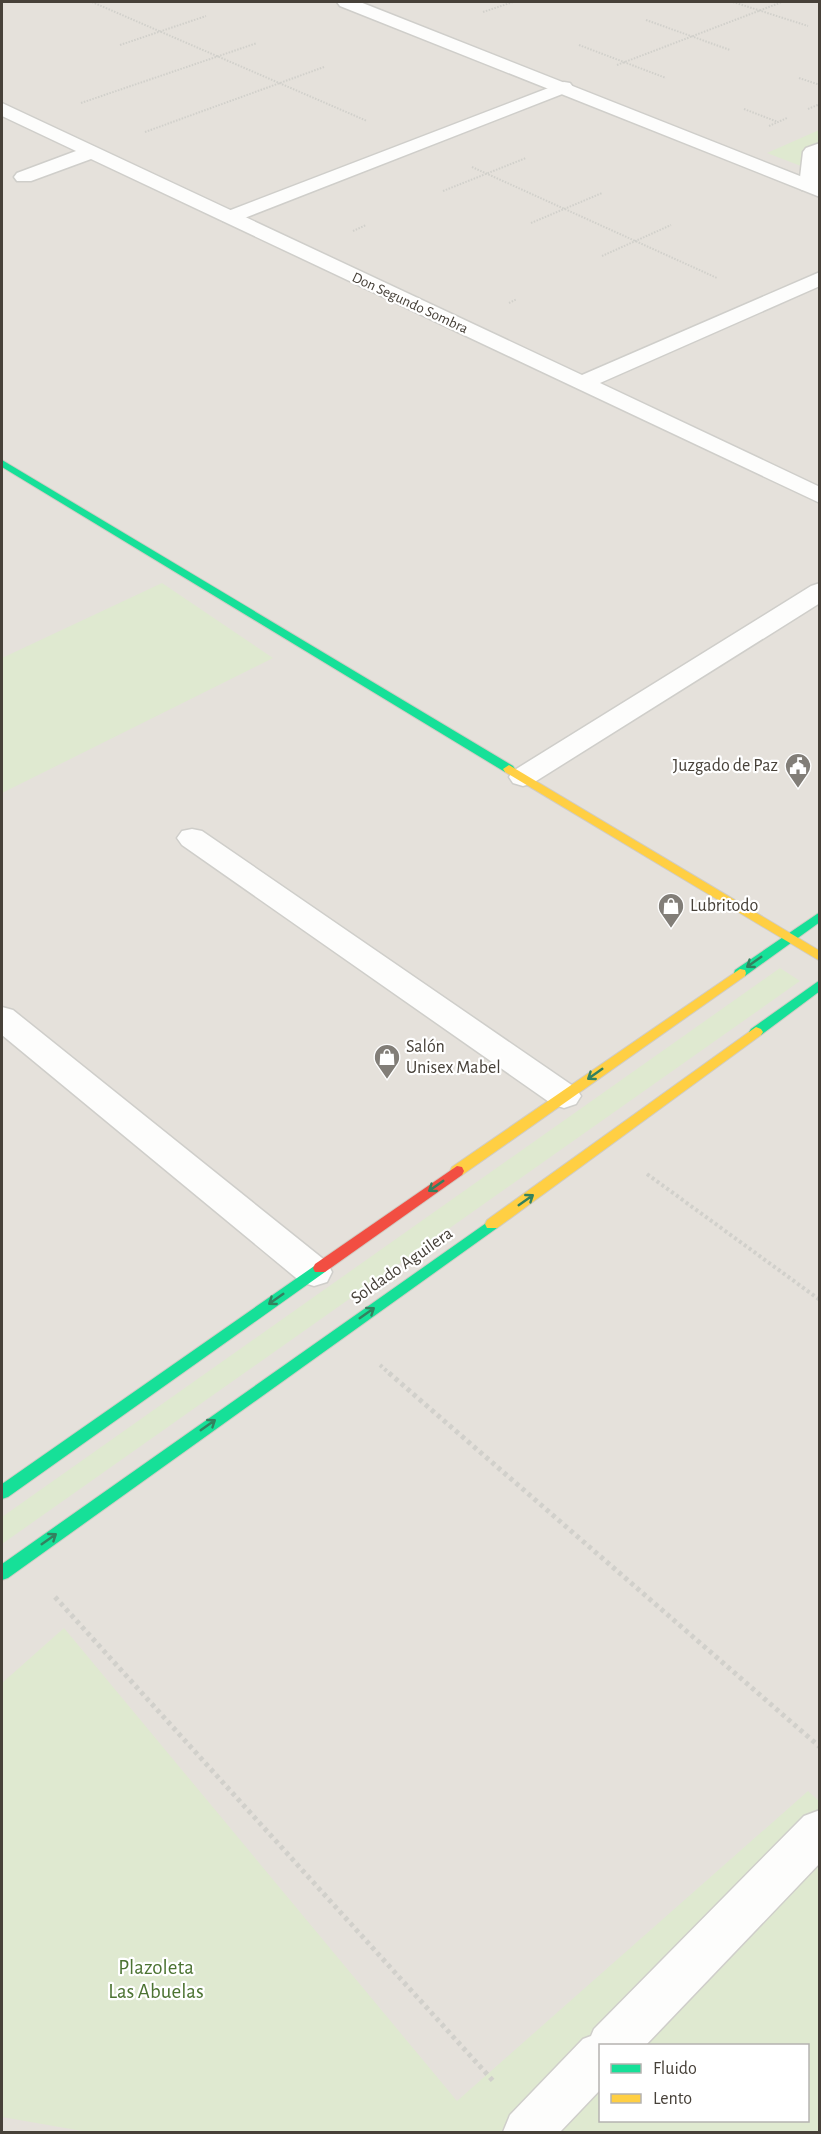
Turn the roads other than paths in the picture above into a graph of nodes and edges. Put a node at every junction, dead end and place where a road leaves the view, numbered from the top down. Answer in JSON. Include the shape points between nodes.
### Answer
{"nodes":[{"id":1,"x":346,"y":2,"type":"edge"},
{"id":2,"x":564,"y":87,"type":"junction"},
{"id":3,"x":2,"y":110,"type":"edge"},
{"id":4,"x":819,"y":149,"type":"edge"},
{"id":5,"x":91,"y":152,"type":"junction"},
{"id":6,"x":24,"y":177,"type":"dead end"},
{"id":7,"x":814,"y":188,"type":"edge"},
{"id":8,"x":230,"y":217,"type":"junction"},
{"id":9,"x":819,"y":278,"type":"edge"},
{"id":10,"x":582,"y":383,"type":"junction"},
{"id":11,"x":2,"y":463,"type":"edge"},
{"id":12,"x":819,"y":496,"type":"edge"},
{"id":13,"x":819,"y":591,"type":"edge"},
{"id":14,"x":523,"y":777,"type":"junction"},
{"id":15,"x":192,"y":838,"type":"dead end"},
{"id":16,"x":819,"y":916,"type":"edge"},
{"id":17,"x":789,"y":937,"type":"junction"},
{"id":18,"x":819,"y":957,"type":"edge"},
{"id":19,"x":819,"y":984,"type":"edge"},
{"id":20,"x":2,"y":1018,"type":"edge"},
{"id":21,"x":564,"y":1096,"type":"junction"},
{"id":22,"x":314,"y":1272,"type":"junction"},
{"id":23,"x":2,"y":1492,"type":"edge"},
{"id":24,"x":2,"y":1573,"type":"edge"},
{"id":25,"x":819,"y":1832,"type":"edge"},
{"id":26,"x":613,"y":2044,"type":"edge"},
{"id":27,"x":599,"y":2057,"type":"edge"},
{"id":28,"x":530,"y":2129,"type":"edge"}],
"edges":[{"from":1,"to":2,"type":"street"},
{"from":2,"to":7,"type":"street"},
{"from":2,"to":8,"type":"street"},
{"from":3,"to":5,"type":"street","name":"Don Segundo Sombra"},
{"from":4,"to":7,"type":"street","via":[[813,152]]},
{"from":5,"to":6,"type":"street"},
{"from":5,"to":8,"type":"street","name":"Don Segundo Sombra"},
{"from":8,"to":10,"type":"street","name":"Don Segundo Sombra"},
{"from":9,"to":10,"type":"street"},
{"from":10,"to":12,"type":"street","name":"Don Segundo Sombra"},
{"from":11,"to":14,"type":"street"},
{"from":13,"to":14,"type":"street"},
{"from":14,"to":17,"type":"street"},
{"from":15,"to":21,"type":"street"},
{"from":16,"to":17,"type":"street"},
{"from":17,"to":18,"type":"street"},
{"from":17,"to":21,"type":"street","one_way":true},
{"from":24,"to":19,"type":"street","name":"Soldado Aguilera","one_way":true,"via":[[605,1144]]},
{"from":20,"to":22,"type":"street"},
{"from":21,"to":22,"type":"street","one_way":true},
{"from":22,"to":23,"type":"street","one_way":true},
{"from":25,"to":26,"type":"street"},
{"from":27,"to":28,"type":"street"}]}
